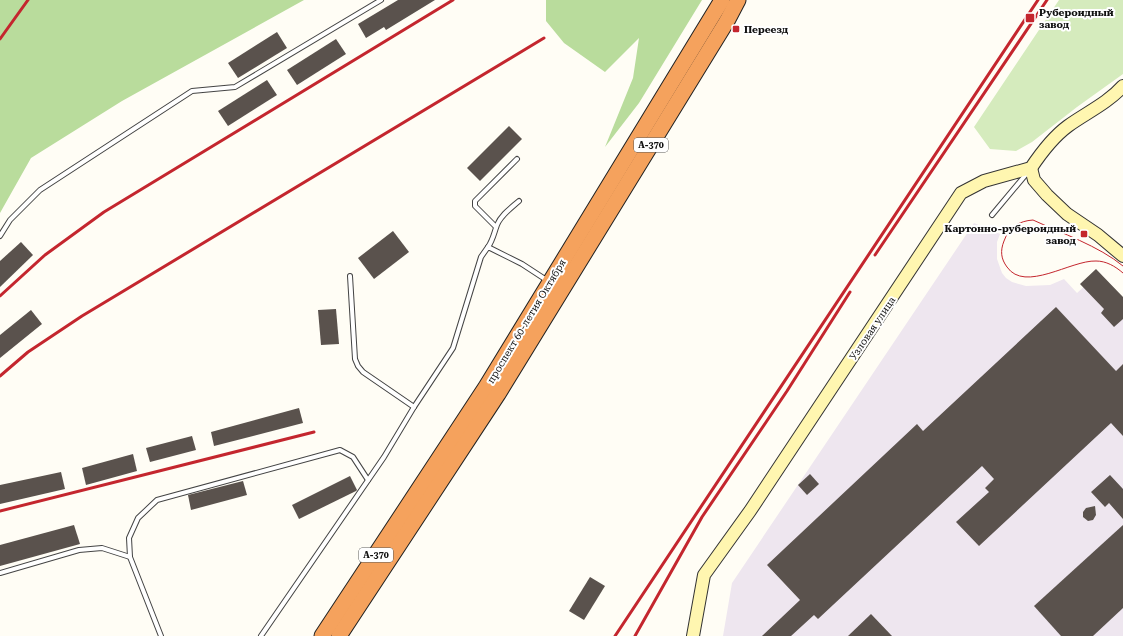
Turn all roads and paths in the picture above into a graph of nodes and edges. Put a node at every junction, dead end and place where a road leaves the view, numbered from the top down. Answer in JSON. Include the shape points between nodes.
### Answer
{"nodes":[{"id":1,"x":381,"y":0,"type":"edge"},
{"id":2,"x":722,"y":0,"type":"edge"},
{"id":3,"x":738,"y":0,"type":"edge"},
{"id":4,"x":1123,"y":86,"type":"edge"},
{"id":5,"x":517,"y":159,"type":"dead end"},
{"id":6,"x":1031,"y":168,"type":"junction"},
{"id":7,"x":519,"y":201,"type":"dead end"},
{"id":8,"x":992,"y":215,"type":"dead end"},
{"id":9,"x":496,"y":227,"type":"junction"},
{"id":10,"x":0,"y":236,"type":"edge"},
{"id":11,"x":488,"y":247,"type":"junction"},
{"id":12,"x":1123,"y":256,"type":"edge"},
{"id":13,"x":350,"y":276,"type":"dead end"},
{"id":14,"x":556,"y":286,"type":"junction"},
{"id":15,"x":414,"y":407,"type":"junction"},
{"id":16,"x":368,"y":480,"type":"junction"},
{"id":17,"x":130,"y":557,"type":"junction"},
{"id":18,"x":0,"y":573,"type":"edge"},
{"id":19,"x":161,"y":636,"type":"edge"},
{"id":20,"x":261,"y":636,"type":"edge"},
{"id":21,"x":322,"y":636,"type":"edge"},
{"id":22,"x":339,"y":636,"type":"edge"},
{"id":23,"x":693,"y":636,"type":"edge"}],
"edges":[{"from":1,"to":10,"type":"lane","via":[[235,87],[192,91],[40,190],[10,220]]},
{"from":2,"to":14,"type":"highway","name":"проспект 60-летия Октября","number":"А-370"},
{"from":3,"to":14,"type":"highway","name":"проспект 60-летия Октября","number":"А-370"},
{"from":4,"to":6,"type":"street","via":[[1116,94],[1066,127],[1052,140]]},
{"from":5,"to":9,"type":"lane","via":[[475,201],[474,206]]},
{"from":6,"to":8,"type":"lane"},
{"from":6,"to":12,"type":"street","via":[[1034,180],[1047,195],[1067,214]]},
{"from":6,"to":23,"type":"street","name":"Узловая улица","via":[[984,181],[961,193],[750,512],[704,575]]},
{"from":7,"to":9,"type":"lane"},
{"from":9,"to":11,"type":"lane","via":[[493,240]]},
{"from":11,"to":14,"type":"lane","via":[[522,264]]},
{"from":11,"to":15,"type":"lane","via":[[481,257],[453,348]]},
{"from":13,"to":15,"type":"lane","via":[[355,359],[358,366]]},
{"from":14,"to":21,"type":"highway","name":"проспект 60-летия Октября","number":"А-370","via":[[486,387]]},
{"from":14,"to":22,"type":"highway","name":"проспект 60-летия Октября","number":"А-370","via":[[494,401]]},
{"from":15,"to":16,"type":"lane"},
{"from":16,"to":17,"type":"lane","via":[[353,457],[340,450],[157,500],[138,518],[128,538]]},
{"from":16,"to":20,"type":"lane"},
{"from":17,"to":18,"type":"lane","via":[[102,548],[79,550]]},
{"from":17,"to":19,"type":"lane"}]}
